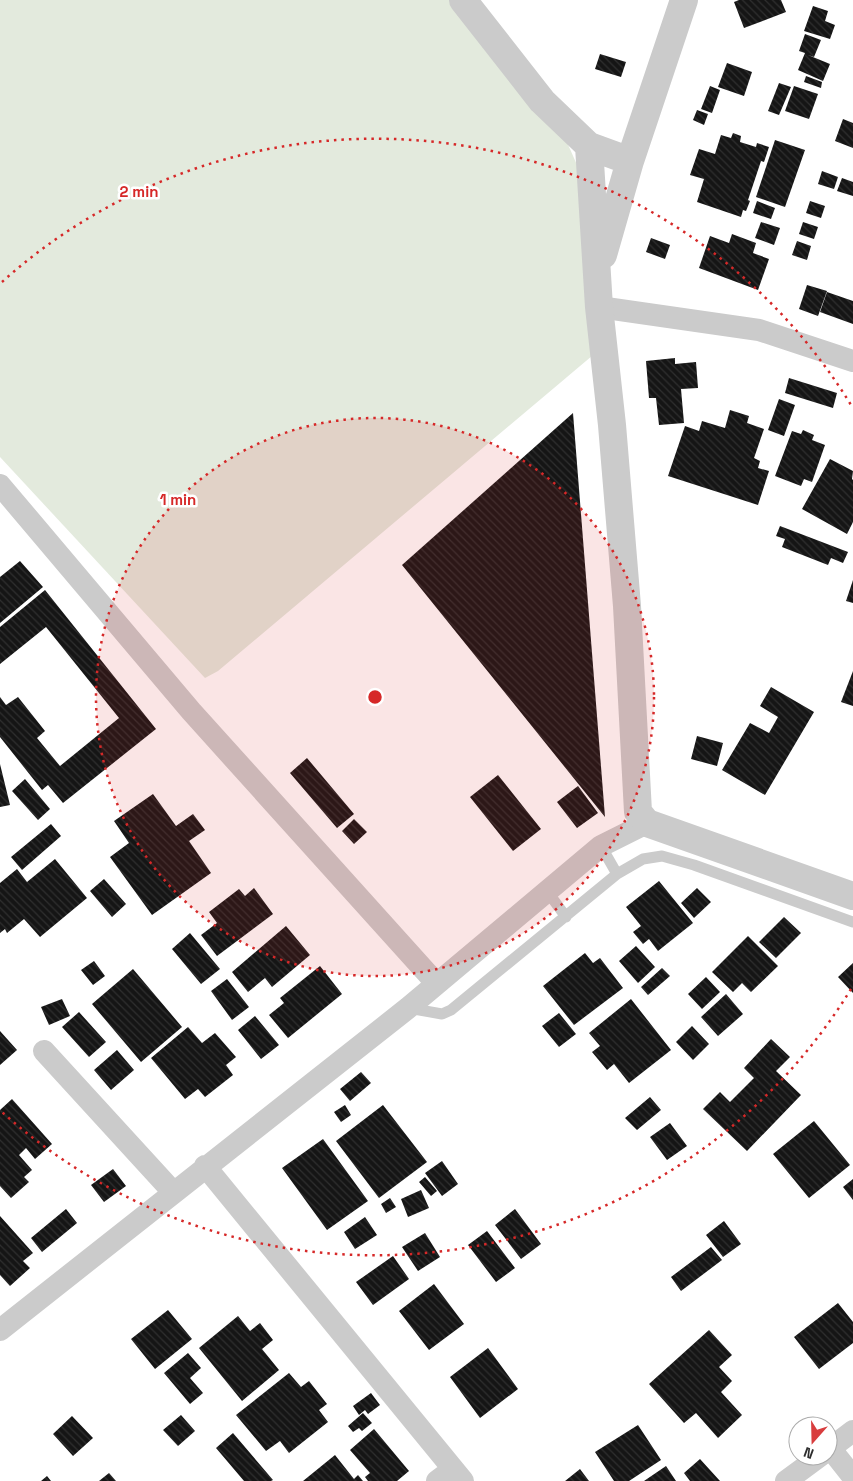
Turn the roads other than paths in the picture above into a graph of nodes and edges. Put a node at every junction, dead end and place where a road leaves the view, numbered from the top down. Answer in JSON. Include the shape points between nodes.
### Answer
{"nodes":[{"id":1,"x":463,"y":0,"type":"edge"},
{"id":2,"x":684,"y":0,"type":"edge"},
{"id":3,"x":589,"y":146,"type":"junction"},
{"id":4,"x":630,"y":161,"type":"junction"},
{"id":5,"x":598,"y":276,"type":"junction"},
{"id":6,"x":599,"y":307,"type":"junction"},
{"id":7,"x":853,"y":361,"type":"edge"},
{"id":8,"x":0,"y":485,"type":"edge"},
{"id":9,"x":647,"y":823,"type":"junction"},
{"id":10,"x":601,"y":846,"type":"junction"},
{"id":11,"x":617,"y":874,"type":"junction"},
{"id":12,"x":547,"y":891,"type":"junction"},
{"id":13,"x":851,"y":912,"type":"edge"},
{"id":14,"x":566,"y":918,"type":"junction"},
{"id":15,"x":436,"y":983,"type":"junction"},
{"id":16,"x":408,"y":1008,"type":"junction"},
{"id":17,"x":44,"y":1051,"type":"dead end"},
{"id":18,"x":205,"y":1166,"type":"junction"},
{"id":19,"x":173,"y":1192,"type":"junction"},
{"id":20,"x":0,"y":1330,"type":"edge"},
{"id":21,"x":853,"y":1431,"type":"edge"},
{"id":22,"x":838,"y":1442,"type":"edge"},
{"id":23,"x":838,"y":1463,"type":"edge"},
{"id":24,"x":806,"y":1466,"type":"edge"},
{"id":25,"x":451,"y":1477,"type":"edge"},
{"id":26,"x":853,"y":1477,"type":"edge"},
{"id":27,"x":786,"y":1481,"type":"edge"}],
"edges":[{"from":1,"to":3,"type":"street","via":[[542,100]]},
{"from":2,"to":4,"type":"street"},
{"from":3,"to":4,"type":"street"},
{"from":3,"to":5,"type":"street"},
{"from":4,"to":5,"type":"street"},
{"from":5,"to":6,"type":"street"},
{"from":6,"to":7,"type":"street","via":[[759,330]]},
{"from":6,"to":9,"type":"street","via":[[627,606],[638,812]]},
{"from":8,"to":15,"type":"street","via":[[191,711]]},
{"from":9,"to":10,"type":"street"},
{"from":9,"to":13,"type":"street"},
{"from":10,"to":11,"type":"lane"},
{"from":10,"to":12,"type":"street"},
{"from":11,"to":13,"type":"lane","via":[[643,858],[662,856]]},
{"from":11,"to":14,"type":"lane"},
{"from":12,"to":14,"type":"lane"},
{"from":12,"to":15,"type":"street"},
{"from":14,"to":16,"type":"lane","via":[[451,1010],[442,1014]]},
{"from":15,"to":16,"type":"street"},
{"from":16,"to":18,"type":"street"},
{"from":17,"to":19,"type":"street"},
{"from":18,"to":19,"type":"street"},
{"from":18,"to":25,"type":"street"},
{"from":19,"to":20,"type":"street"},
{"from":21,"to":22,"type":"street"},
{"from":23,"to":26,"type":"street"},
{"from":24,"to":27,"type":"street"}]}
